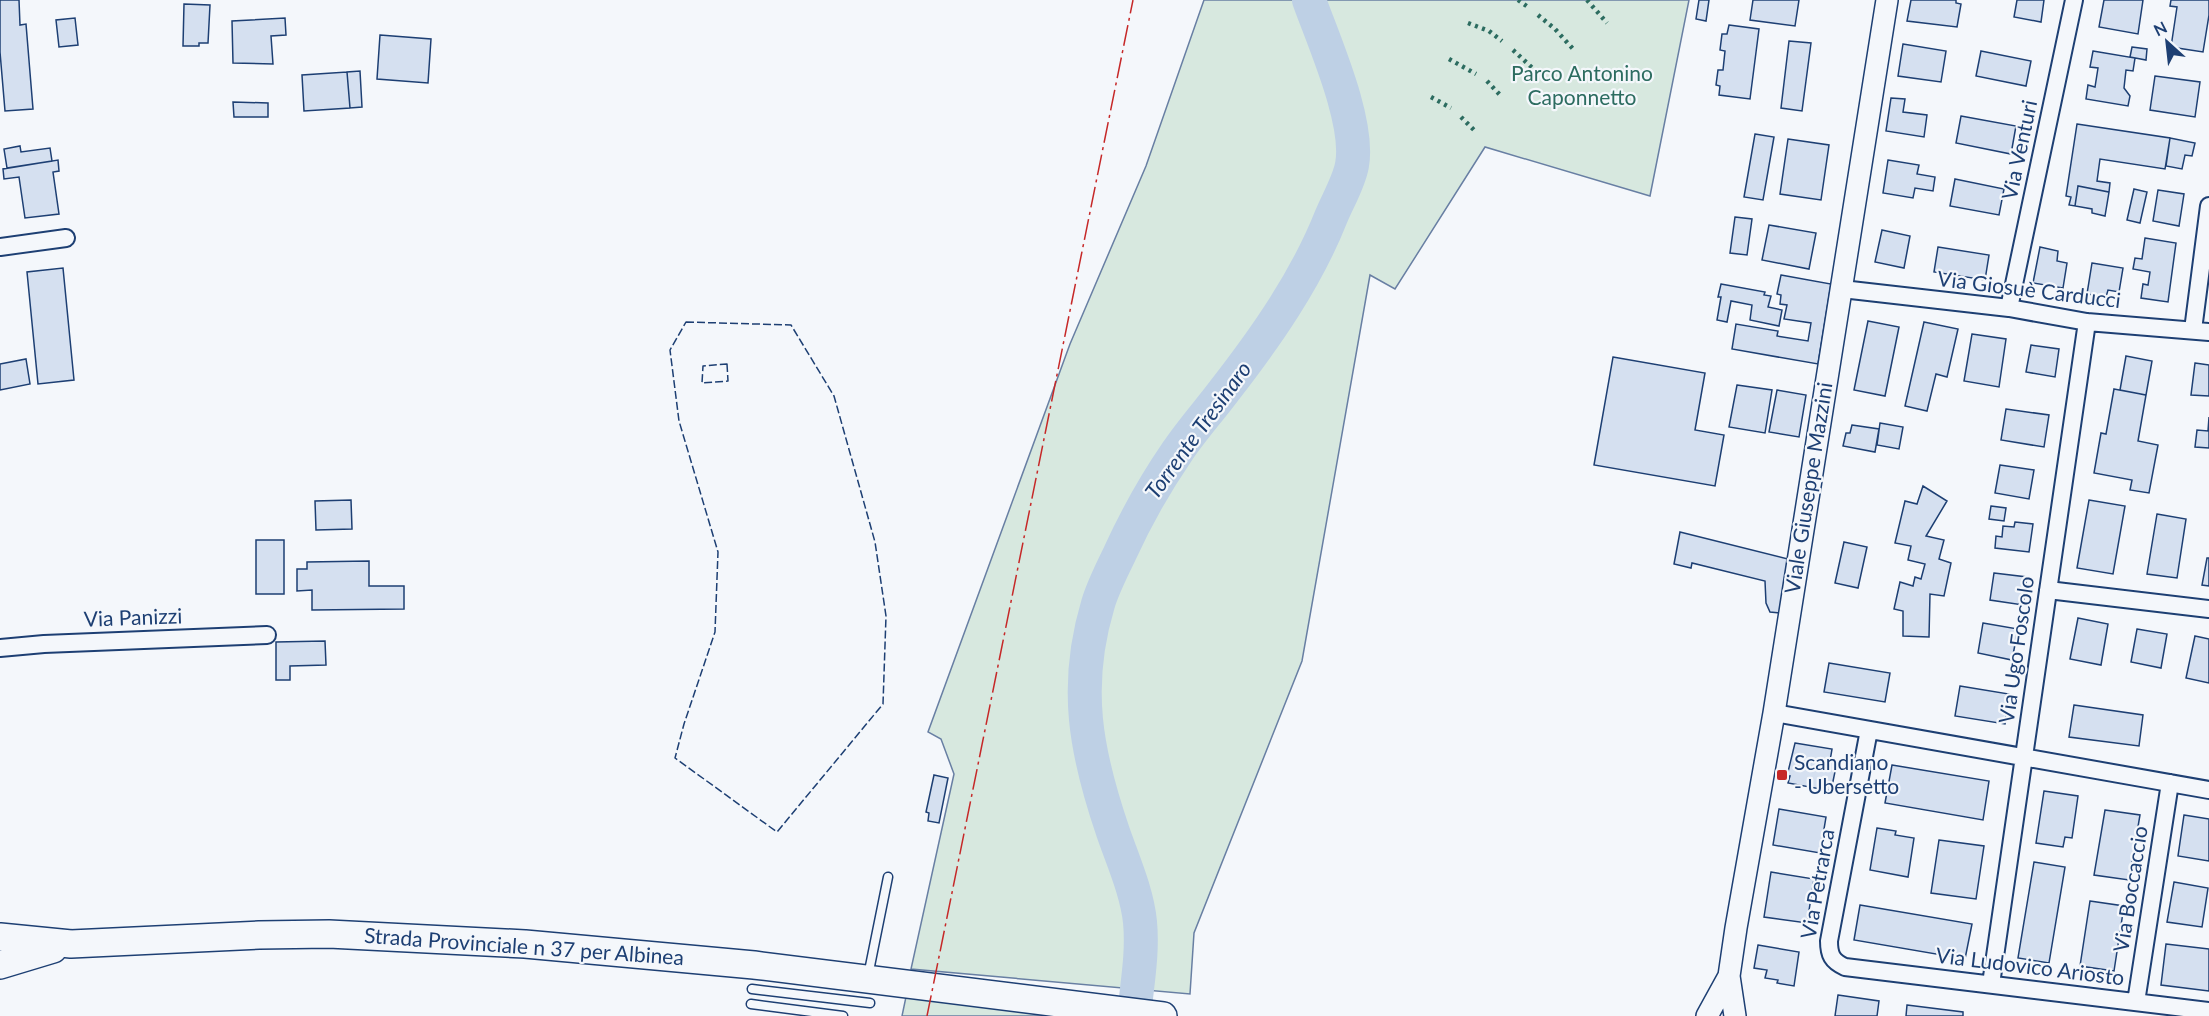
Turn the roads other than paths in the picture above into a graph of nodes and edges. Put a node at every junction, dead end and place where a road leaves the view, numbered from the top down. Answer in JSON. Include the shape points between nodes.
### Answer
{"nodes":[{"id":1,"x":1887,"y":0,"type":"edge"},
{"id":2,"x":2074,"y":0,"type":"edge"},
{"id":3,"x":2209,"y":206,"type":"edge"},
{"id":4,"x":66,"y":238,"type":"dead end"},
{"id":5,"x":0,"y":247,"type":"edge"},
{"id":6,"x":1842,"y":289,"type":"junction"},
{"id":7,"x":2009,"y":308,"type":"junction"},
{"id":8,"x":2087,"y":322,"type":"junction"},
{"id":9,"x":2201,"y":331,"type":"edge"},
{"id":10,"x":2048,"y":590,"type":"junction"},
{"id":11,"x":2209,"y":609,"type":"edge"},
{"id":12,"x":267,"y":635,"type":"dead end"},
{"id":13,"x":0,"y":648,"type":"edge"},
{"id":14,"x":1774,"y":713,"type":"junction"},
{"id":15,"x":1869,"y":730,"type":"junction"},
{"id":16,"x":2025,"y":757,"type":"junction"},
{"id":17,"x":2170,"y":783,"type":"junction"},
{"id":18,"x":2209,"y":790,"type":"edge"},
{"id":19,"x":888,"y":877,"type":"dead end"},
{"id":20,"x":0,"y":937,"type":"edge"},
{"id":21,"x":71,"y":944,"type":"junction"},
{"id":22,"x":0,"y":965,"type":"edge"},
{"id":23,"x":1845,"y":967,"type":"joint"},
{"id":24,"x":1729,"y":976,"type":"junction"},
{"id":25,"x":1991,"y":984,"type":"junction"},
{"id":26,"x":752,"y":988,"type":"dead end"},
{"id":27,"x":869,"y":991,"type":"junction"},
{"id":28,"x":2136,"y":1002,"type":"junction"},
{"id":29,"x":751,"y":1004,"type":"dead end"},
{"id":30,"x":2209,"y":1011,"type":"edge"},
{"id":31,"x":843,"y":1016,"type":"edge"},
{"id":32,"x":1163,"y":1016,"type":"edge"},
{"id":33,"x":1707,"y":1016,"type":"edge"},
{"id":34,"x":1736,"y":1016,"type":"edge"}],
"edges":[{"from":1,"to":6,"type":"street","name":"Viale Giuseppe Mazzini"},
{"from":2,"to":7,"type":"street","name":"Via Venturi"},
{"from":3,"to":9,"type":"street"},
{"from":4,"to":5,"type":"street"},
{"from":6,"to":7,"type":"street","name":"Via Giosuè Carducci"},
{"from":6,"to":14,"type":"street","name":"Viale Giuseppe Mazzini"},
{"from":7,"to":8,"type":"street","name":"Via Giosuè Carducci"},
{"from":8,"to":9,"type":"street","name":"Via Giosuè Carducci"},
{"from":8,"to":10,"type":"street","name":"Via Ugo Foscolo"},
{"from":10,"to":11,"type":"street"},
{"from":10,"to":16,"type":"street","name":"Via Ugo Foscolo"},
{"from":12,"to":13,"type":"street","name":"Via Panizzi"},
{"from":14,"to":15,"type":"street"},
{"from":14,"to":24,"type":"street","name":"Viale Giuseppe Mazzini"},
{"from":15,"to":16,"type":"street"},
{"from":15,"to":23,"type":"street","name":"Via Petrarca","via":[[1829,941],[1832,959]]},
{"from":16,"to":17,"type":"street"},
{"from":16,"to":25,"type":"street","name":"Via Ugo Foscolo"},
{"from":17,"to":18,"type":"street"},
{"from":17,"to":28,"type":"street","name":"Via Boccaccio"},
{"from":19,"to":27,"type":"lane"},
{"from":20,"to":21,"type":"main road","name":"Strada Provinciale n 37 per Albinea"},
{"from":21,"to":22,"type":"main road","name":"Strada Provinciale n 37 per Albinea"},
{"from":21,"to":27,"type":"main road","name":"Strada Provinciale n 37 per Albinea","via":[[329,934],[548,945],[678,956]]},
{"from":23,"to":25,"type":"street","name":"Via Ludovico Ariosto"},
{"from":24,"to":33,"type":"street","name":"Viale Giuseppe Mazzini"},
{"from":24,"to":34,"type":"street","name":"Viale Giuseppe Mazzini"},
{"from":25,"to":28,"type":"street","name":"Via Ludovico Ariosto"},
{"from":26,"to":27,"type":"lane"},
{"from":27,"to":32,"type":"main road","name":"Strada Provinciale n 37 per Albinea","via":[[975,992]]},
{"from":28,"to":30,"type":"street","name":"Via Ludovico Ariosto"},
{"from":29,"to":31,"type":"lane"}]}
